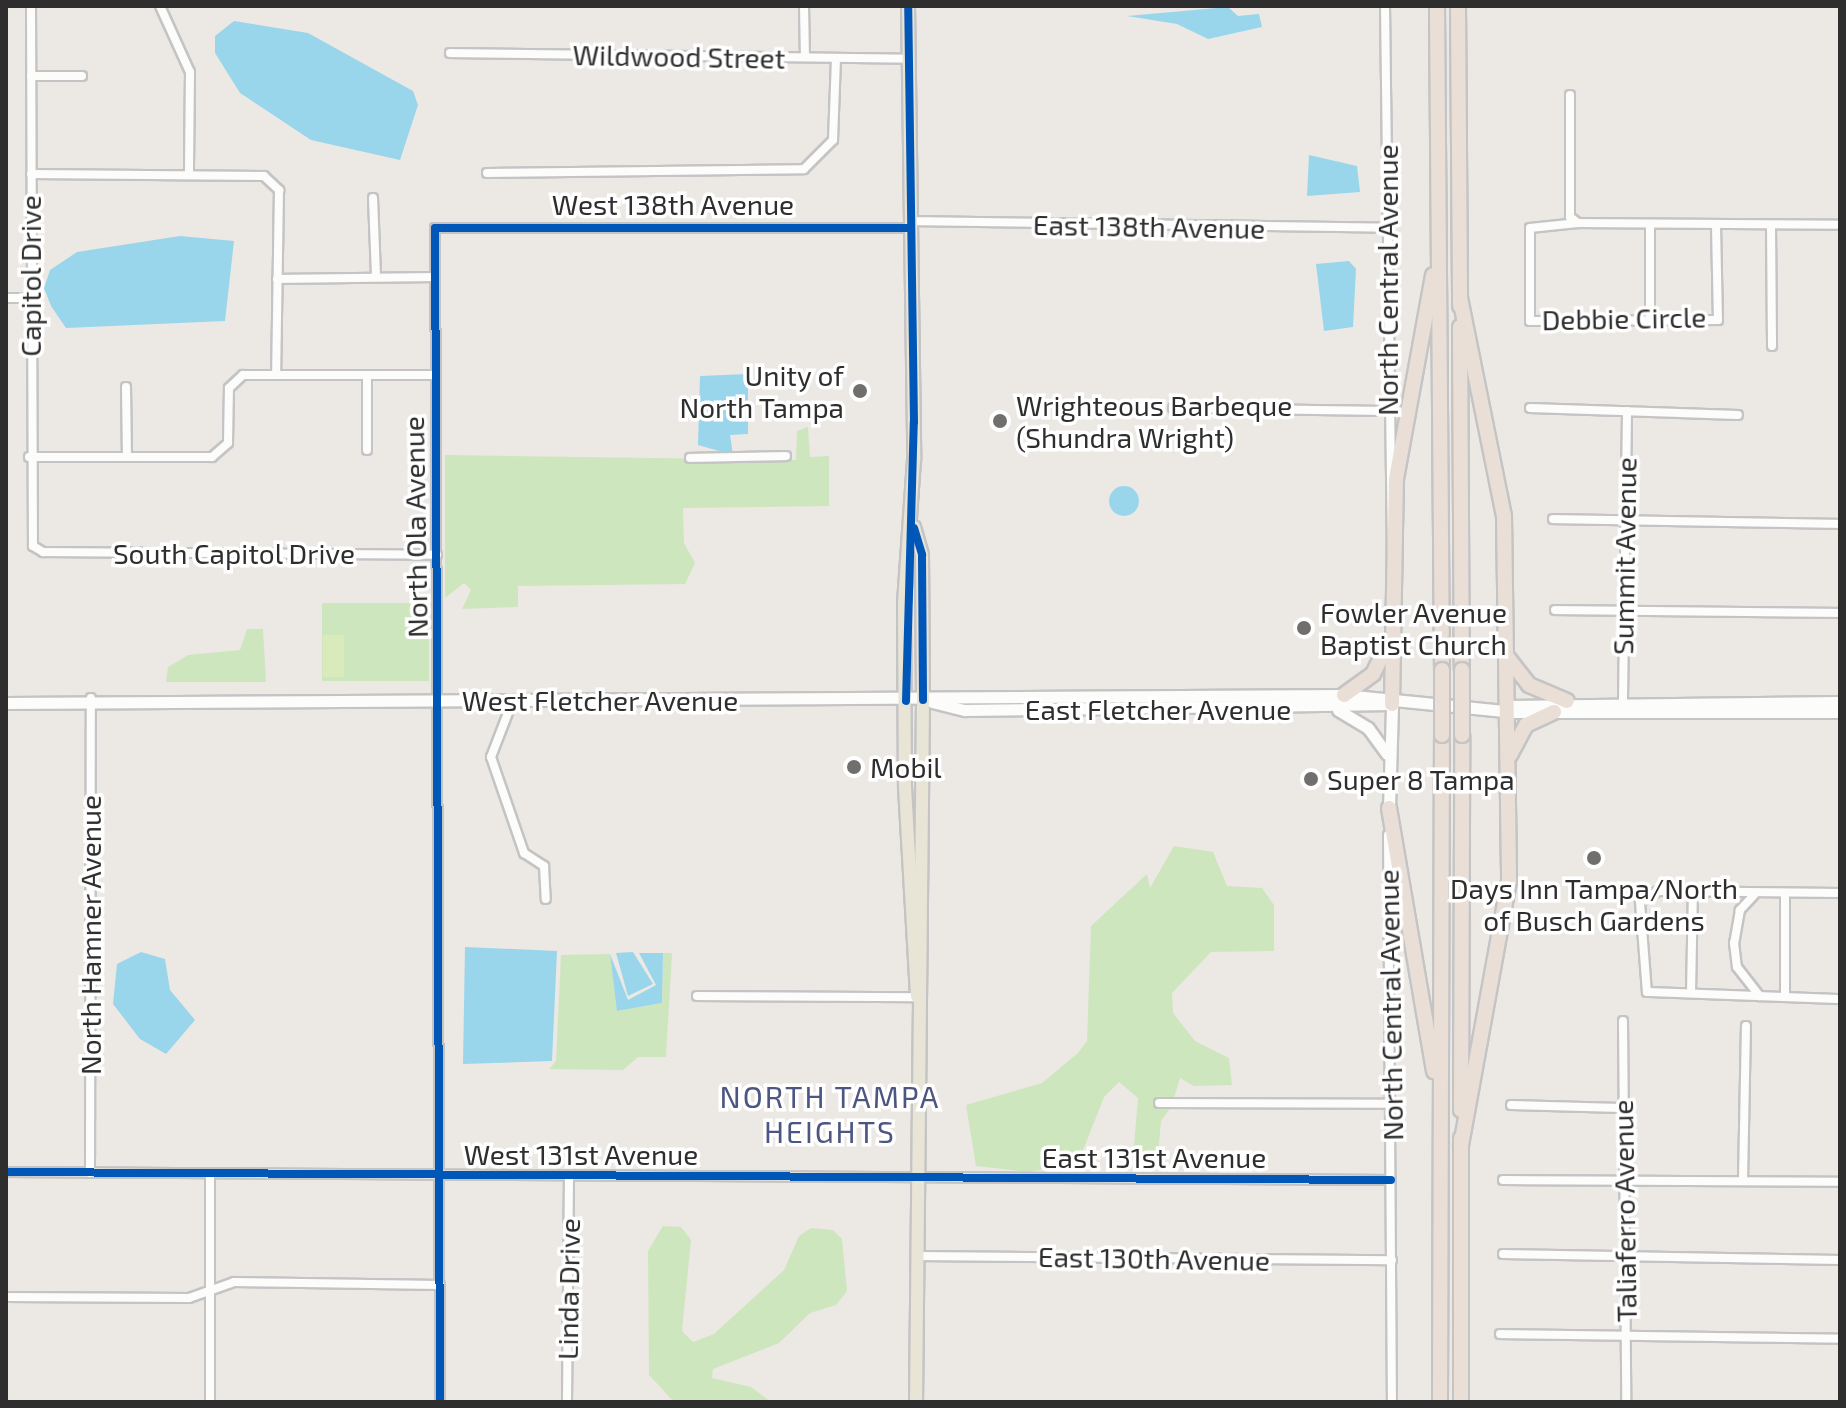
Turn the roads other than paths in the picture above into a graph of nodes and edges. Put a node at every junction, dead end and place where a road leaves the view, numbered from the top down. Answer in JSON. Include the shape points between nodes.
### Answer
{"nodes":[{"id":1,"x":31,"y":6,"type":"edge"},
{"id":2,"x":804,"y":6,"type":"edge"},
{"id":3,"x":908,"y":6,"type":"edge"},
{"id":4,"x":1385,"y":6,"type":"edge"},
{"id":5,"x":1437,"y":6,"type":"edge"},
{"id":6,"x":1458,"y":6,"type":"edge"},
{"id":7,"x":161,"y":7,"type":"edge"},
{"id":8,"x":450,"y":53,"type":"dead end"},
{"id":9,"x":805,"y":57,"type":"junction"},
{"id":10,"x":836,"y":58,"type":"junction"},
{"id":11,"x":909,"y":59,"type":"junction"},
{"id":12,"x":31,"y":76,"type":"junction"},
{"id":13,"x":82,"y":76,"type":"dead end"},
{"id":14,"x":1570,"y":95,"type":"dead end"},
{"id":15,"x":189,"y":173,"type":"junction"},
{"id":16,"x":487,"y":173,"type":"dead end"},
{"id":17,"x":31,"y":174,"type":"junction"},
{"id":18,"x":373,"y":198,"type":"dead end"},
{"id":19,"x":1578,"y":223,"type":"junction"},
{"id":20,"x":1650,"y":224,"type":"junction"},
{"id":21,"x":911,"y":225,"type":"junction"},
{"id":22,"x":1840,"y":225,"type":"edge"},
{"id":23,"x":1716,"y":226,"type":"junction"},
{"id":24,"x":1771,"y":227,"type":"junction"},
{"id":25,"x":435,"y":228,"type":"joint"},
{"id":26,"x":1388,"y":228,"type":"junction"},
{"id":27,"x":1439,"y":243,"type":"junction"},
{"id":28,"x":376,"y":277,"type":"junction"},
{"id":29,"x":433,"y":277,"type":"junction"},
{"id":30,"x":277,"y":279,"type":"junction"},
{"id":31,"x":6,"y":298,"type":"edge"},
{"id":32,"x":30,"y":298,"type":"junction"},
{"id":33,"x":1460,"y":298,"type":"junction"},
{"id":34,"x":1650,"y":319,"type":"junction"},
{"id":35,"x":1772,"y":346,"type":"dead end"},
{"id":36,"x":276,"y":375,"type":"junction"},
{"id":37,"x":367,"y":375,"type":"junction"},
{"id":38,"x":435,"y":375,"type":"junction"},
{"id":39,"x":126,"y":387,"type":"dead end"},
{"id":40,"x":1173,"y":408,"type":"dead end"},
{"id":41,"x":1530,"y":408,"type":"dead end"},
{"id":42,"x":1387,"y":411,"type":"junction"},
{"id":43,"x":1627,"y":411,"type":"junction"},
{"id":44,"x":1738,"y":415,"type":"dead end"},
{"id":45,"x":367,"y":450,"type":"dead end"},
{"id":46,"x":786,"y":456,"type":"dead end"},
{"id":47,"x":29,"y":457,"type":"junction"},
{"id":48,"x":127,"y":457,"type":"junction"},
{"id":49,"x":690,"y":458,"type":"dead end"},
{"id":50,"x":1553,"y":519,"type":"dead end"},
{"id":51,"x":1623,"y":520,"type":"junction"},
{"id":52,"x":913,"y":524,"type":"junction"},
{"id":53,"x":1840,"y":524,"type":"edge"},
{"id":54,"x":33,"y":546,"type":"joint"},
{"id":55,"x":1392,"y":553,"type":"junction"},
{"id":56,"x":437,"y":555,"type":"junction"},
{"id":57,"x":1555,"y":610,"type":"dead end"},
{"id":58,"x":1622,"y":613,"type":"junction"},
{"id":59,"x":1840,"y":613,"type":"edge"},
{"id":60,"x":1390,"y":637,"type":"junction"},
{"id":61,"x":1507,"y":658,"type":"junction"},
{"id":62,"x":1344,"y":695,"type":"junction"},
{"id":63,"x":91,"y":698,"type":"junction"},
{"id":64,"x":443,"y":699,"type":"junction"},
{"id":65,"x":513,"y":700,"type":"junction"},
{"id":66,"x":923,"y":700,"type":"junction"},
{"id":67,"x":1623,"y":700,"type":"junction"},
{"id":68,"x":906,"y":701,"type":"junction"},
{"id":69,"x":1567,"y":701,"type":"junction"},
{"id":70,"x":1840,"y":702,"type":"edge"},
{"id":71,"x":6,"y":703,"type":"edge"},
{"id":72,"x":1392,"y":704,"type":"junction"},
{"id":73,"x":1506,"y":706,"type":"junction"},
{"id":74,"x":1338,"y":710,"type":"junction"},
{"id":75,"x":1554,"y":712,"type":"junction"},
{"id":76,"x":1840,"y":712,"type":"edge"},
{"id":77,"x":1387,"y":755,"type":"junction"},
{"id":78,"x":1508,"y":759,"type":"junction"},
{"id":79,"x":1389,"y":808,"type":"junction"},
{"id":80,"x":1693,"y":893,"type":"junction"},
{"id":81,"x":1840,"y":893,"type":"edge"},
{"id":82,"x":1755,"y":894,"type":"junction"},
{"id":83,"x":1785,"y":894,"type":"junction"},
{"id":84,"x":546,"y":899,"type":"dead end"},
{"id":85,"x":1691,"y":993,"type":"junction"},
{"id":86,"x":697,"y":996,"type":"dead end"},
{"id":87,"x":1760,"y":996,"type":"junction"},
{"id":88,"x":917,"y":997,"type":"junction"},
{"id":89,"x":1785,"y":997,"type":"junction"},
{"id":90,"x":1840,"y":999,"type":"edge"},
{"id":91,"x":1623,"y":1021,"type":"dead end"},
{"id":92,"x":1746,"y":1026,"type":"dead end"},
{"id":93,"x":1440,"y":1102,"type":"junction"},
{"id":94,"x":1159,"y":1103,"type":"dead end"},
{"id":95,"x":1391,"y":1104,"type":"junction"},
{"id":96,"x":1511,"y":1105,"type":"dead end"},
{"id":97,"x":1621,"y":1108,"type":"junction"},
{"id":98,"x":1461,"y":1145,"type":"junction"},
{"id":99,"x":6,"y":1172,"type":"edge"},
{"id":100,"x":90,"y":1173,"type":"junction"},
{"id":101,"x":210,"y":1173,"type":"junction"},
{"id":102,"x":441,"y":1175,"type":"junction"},
{"id":103,"x":569,"y":1176,"type":"junction"},
{"id":104,"x":917,"y":1177,"type":"junction"},
{"id":105,"x":1623,"y":1177,"type":"junction"},
{"id":106,"x":1391,"y":1180,"type":"junction"},
{"id":107,"x":1503,"y":1180,"type":"dead end"},
{"id":108,"x":1743,"y":1181,"type":"junction"},
{"id":109,"x":1840,"y":1182,"type":"edge"},
{"id":110,"x":1503,"y":1254,"type":"dead end"},
{"id":111,"x":916,"y":1256,"type":"junction"},
{"id":112,"x":1626,"y":1257,"type":"junction"},
{"id":113,"x":1392,"y":1260,"type":"junction"},
{"id":114,"x":1840,"y":1260,"type":"edge"},
{"id":115,"x":440,"y":1285,"type":"junction"},
{"id":116,"x":210,"y":1291,"type":"junction"},
{"id":117,"x":6,"y":1297,"type":"edge"},
{"id":118,"x":1500,"y":1334,"type":"dead end"},
{"id":119,"x":1627,"y":1339,"type":"junction"},
{"id":120,"x":1840,"y":1339,"type":"edge"},
{"id":121,"x":210,"y":1402,"type":"edge"},
{"id":122,"x":440,"y":1402,"type":"edge"},
{"id":123,"x":567,"y":1402,"type":"edge"},
{"id":124,"x":916,"y":1402,"type":"edge"},
{"id":125,"x":1392,"y":1402,"type":"edge"},
{"id":126,"x":1440,"y":1402,"type":"edge"},
{"id":127,"x":1461,"y":1402,"type":"edge"},
{"id":128,"x":1626,"y":1402,"type":"edge"}],
"edges":[{"from":1,"to":12,"type":"street","name":"Capitol Drive"},
{"from":2,"to":9,"type":"street"},
{"from":3,"to":11,"type":"main road"},
{"from":4,"to":26,"type":"street","name":"North Central Avenue"},
{"from":5,"to":27,"type":"highway"},
{"from":6,"to":33,"type":"highway"},
{"from":7,"to":15,"type":"street","via":[[190,72]]},
{"from":8,"to":9,"type":"street","name":"Wildwood Street"},
{"from":9,"to":10,"type":"street","name":"Wildwood Street"},
{"from":10,"to":11,"type":"street","name":"Wildwood Street"},
{"from":10,"to":16,"type":"street","via":[[832,141],[804,169]]},
{"from":11,"to":21,"type":"main road"},
{"from":12,"to":13,"type":"street"},
{"from":12,"to":17,"type":"street","name":"Capitol Drive"},
{"from":14,"to":19,"type":"street","via":[[1570,217]]},
{"from":15,"to":17,"type":"street"},
{"from":15,"to":30,"type":"street","via":[[264,176],[279,190]]},
{"from":17,"to":32,"type":"street","name":"Capitol Drive"},
{"from":18,"to":28,"type":"street"},
{"from":19,"to":20,"type":"street"},
{"from":19,"to":34,"type":"street","name":"Debbie Circle","via":[[1530,228],[1530,321]]},
{"from":20,"to":23,"type":"street"},
{"from":20,"to":34,"type":"street"},
{"from":21,"to":25,"type":"street","name":"West 138th Avenue"},
{"from":21,"to":26,"type":"street","name":"East 138th Avenue"},
{"from":21,"to":52,"type":"main road"},
{"from":22,"to":24,"type":"street"},
{"from":23,"to":24,"type":"street"},
{"from":23,"to":34,"type":"street","name":"Debbie Circle","via":[[1718,320]]},
{"from":24,"to":35,"type":"street"},
{"from":25,"to":29,"type":"street","name":"North Ola Avenue"},
{"from":26,"to":42,"type":"street","name":"North Central Avenue"},
{"from":27,"to":55,"type":"highway","via":[[1400,445]]},
{"from":27,"to":93,"type":"highway","bridge":true},
{"from":28,"to":29,"type":"street"},
{"from":28,"to":30,"type":"street"},
{"from":29,"to":38,"type":"street","name":"North Ola Avenue"},
{"from":30,"to":36,"type":"street"},
{"from":31,"to":32,"type":"street"},
{"from":32,"to":47,"type":"street","name":"Capitol Drive"},
{"from":33,"to":61,"type":"highway","via":[[1503,498]]},
{"from":33,"to":98,"type":"highway","bridge":true},
{"from":36,"to":37,"type":"street"},
{"from":36,"to":48,"type":"street","via":[[235,379],[224,450],[212,457]]},
{"from":37,"to":38,"type":"street"},
{"from":37,"to":45,"type":"street"},
{"from":38,"to":56,"type":"street","name":"North Ola Avenue"},
{"from":39,"to":48,"type":"street"},
{"from":40,"to":42,"type":"street"},
{"from":41,"to":43,"type":"street"},
{"from":42,"to":55,"type":"street","name":"North Central Avenue"},
{"from":43,"to":44,"type":"street"},
{"from":43,"to":51,"type":"street","name":"Summit Avenue"},
{"from":46,"to":49,"type":"street"},
{"from":47,"to":48,"type":"street"},
{"from":47,"to":54,"type":"street","name":"Capitol Drive"},
{"from":50,"to":51,"type":"street"},
{"from":51,"to":53,"type":"street"},
{"from":51,"to":58,"type":"street","name":"Summit Avenue"},
{"from":52,"to":66,"type":"main road","via":[[922,555]]},
{"from":52,"to":68,"type":"main road","via":[[904,590]]},
{"from":54,"to":56,"type":"street","name":"South Capitol Drive","via":[[43,552]]},
{"from":55,"to":60,"type":"highway"},
{"from":56,"to":64,"type":"street","name":"North Ola Avenue"},
{"from":57,"to":58,"type":"street"},
{"from":58,"to":59,"type":"street"},
{"from":58,"to":67,"type":"street","name":"Summit Avenue"},
{"from":60,"to":62,"type":"highway","via":[[1373,674]]},
{"from":60,"to":72,"type":"highway"},
{"from":61,"to":69,"type":"highway","via":[[1529,685]]},
{"from":61,"to":73,"type":"highway"},
{"from":62,"to":66,"type":"main road","name":"East Fletcher Avenue"},
{"from":62,"to":72,"type":"main road","name":"East Fletcher Avenue"},
{"from":63,"to":64,"type":"main road","name":"West Fletcher Avenue"},
{"from":63,"to":71,"type":"main road","name":"West Fletcher Avenue"},
{"from":63,"to":100,"type":"street","name":"North Hamner Avenue"},
{"from":64,"to":65,"type":"main road","name":"West Fletcher Avenue"},
{"from":64,"to":102,"type":"street","name":"North Ola Avenue"},
{"from":65,"to":68,"type":"main road","name":"West Fletcher Avenue"},
{"from":65,"to":84,"type":"street","via":[[491,757],[524,853],[544,866]]},
{"from":66,"to":68,"type":"main road","name":"East Fletcher Avenue"},
{"from":66,"to":74,"type":"main road","name":"East Fletcher Avenue","via":[[965,710]]},
{"from":66,"to":88,"type":"main road"},
{"from":67,"to":69,"type":"main road","name":"East Fletcher Avenue"},
{"from":67,"to":70,"type":"main road","name":"East Fletcher Avenue"},
{"from":68,"to":88,"type":"main road"},
{"from":69,"to":73,"type":"main road","name":"East Fletcher Avenue"},
{"from":72,"to":73,"type":"main road","name":"East Fletcher Avenue"},
{"from":72,"to":74,"type":"main road","name":"East Fletcher Avenue"},
{"from":72,"to":77,"type":"main road","name":"North Central Avenue"},
{"from":73,"to":75,"type":"main road","name":"East Fletcher Avenue"},
{"from":73,"to":78,"type":"highway"},
{"from":74,"to":77,"type":"main road","via":[[1368,728]]},
{"from":75,"to":76,"type":"main road","name":"East Fletcher Avenue"},
{"from":75,"to":78,"type":"highway","via":[[1526,725]]},
{"from":77,"to":79,"type":"main road","name":"North Central Avenue"},
{"from":78,"to":98,"type":"highway","via":[[1507,898]]},
{"from":79,"to":93,"type":"highway"},
{"from":79,"to":95,"type":"street","name":"North Central Avenue"},
{"from":80,"to":82,"type":"street"},
{"from":80,"to":85,"type":"street"},
{"from":80,"to":85,"type":"street","via":[[1646,894],[1640,902],[1643,987],[1653,994]]},
{"from":81,"to":83,"type":"street"},
{"from":82,"to":83,"type":"street"},
{"from":82,"to":87,"type":"street","via":[[1740,910],[1734,943],[1737,967]]},
{"from":83,"to":89,"type":"street"},
{"from":85,"to":87,"type":"street"},
{"from":86,"to":88,"type":"street"},
{"from":87,"to":89,"type":"street"},
{"from":88,"to":104,"type":"main road"},
{"from":89,"to":90,"type":"street"},
{"from":91,"to":97,"type":"street","name":"Taliaferro Avenue"},
{"from":92,"to":108,"type":"street"},
{"from":93,"to":126,"type":"highway"},
{"from":94,"to":95,"type":"street"},
{"from":95,"to":106,"type":"street","name":"North Central Avenue"},
{"from":96,"to":97,"type":"street"},
{"from":97,"to":105,"type":"street","name":"Taliaferro Avenue"},
{"from":98,"to":127,"type":"highway"},
{"from":99,"to":100,"type":"street","name":"West 131st Avenue"},
{"from":100,"to":101,"type":"street","name":"West 131st Avenue"},
{"from":101,"to":102,"type":"street","name":"West 131st Avenue"},
{"from":101,"to":116,"type":"street"},
{"from":102,"to":103,"type":"street","name":"West 131st Avenue"},
{"from":102,"to":115,"type":"street","name":"North Ola Avenue"},
{"from":103,"to":104,"type":"street","name":"West 131st Avenue"},
{"from":103,"to":123,"type":"street","name":"Linda Drive"},
{"from":104,"to":106,"type":"street","name":"East 131st Avenue"},
{"from":104,"to":111,"type":"main road"},
{"from":105,"to":107,"type":"street"},
{"from":105,"to":108,"type":"street"},
{"from":105,"to":112,"type":"street","name":"Taliaferro Avenue"},
{"from":106,"to":113,"type":"street","name":"North Central Avenue"},
{"from":108,"to":109,"type":"street"},
{"from":110,"to":112,"type":"street"},
{"from":111,"to":113,"type":"street","name":"East 130th Avenue"},
{"from":111,"to":124,"type":"main road"},
{"from":112,"to":114,"type":"street"},
{"from":112,"to":119,"type":"street","name":"Taliaferro Avenue"},
{"from":113,"to":125,"type":"street","name":"North Central Avenue"},
{"from":115,"to":116,"type":"street","via":[[234,1282]]},
{"from":115,"to":122,"type":"street","name":"North Ola Avenue"},
{"from":116,"to":117,"type":"street","via":[[189,1298]]},
{"from":116,"to":121,"type":"street"},
{"from":118,"to":119,"type":"street"},
{"from":119,"to":120,"type":"street"},
{"from":119,"to":128,"type":"street","name":"Taliaferro Avenue"}]}
